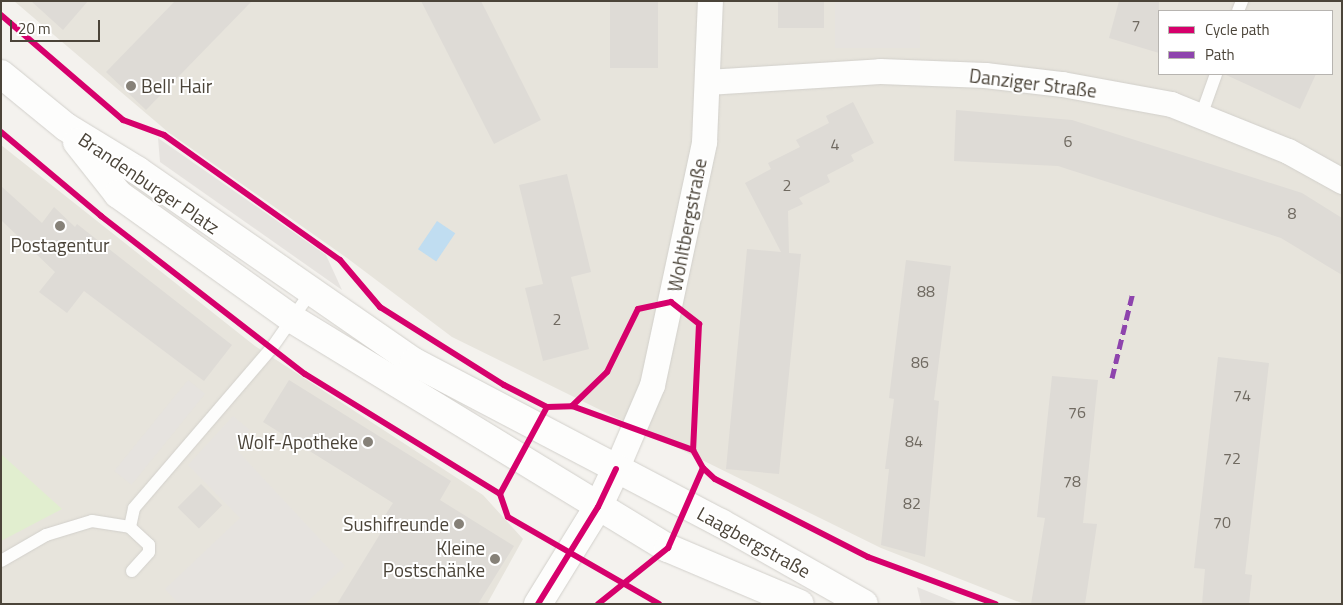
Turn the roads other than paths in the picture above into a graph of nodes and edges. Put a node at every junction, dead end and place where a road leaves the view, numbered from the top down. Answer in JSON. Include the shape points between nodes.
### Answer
{"nodes":[{"id":1,"x":710,"y":1,"type":"edge"},
{"id":2,"x":1,"y":74,"type":"edge"},
{"id":3,"x":1216,"y":75,"type":"edge"},
{"id":4,"x":707,"y":82,"type":"junction"},
{"id":5,"x":1201,"y":116,"type":"junction"},
{"id":6,"x":66,"y":127,"type":"junction"},
{"id":7,"x":1342,"y":181,"type":"edge"},
{"id":8,"x":310,"y":293,"type":"junction"},
{"id":9,"x":294,"y":320,"type":"junction"},
{"id":10,"x":616,"y":469,"type":"junction"},
{"id":11,"x":598,"y":507,"type":"junction"},
{"id":12,"x":130,"y":527,"type":"junction"},
{"id":13,"x":1,"y":561,"type":"edge"},
{"id":14,"x":132,"y":571,"type":"dead end"},
{"id":15,"x":538,"y":604,"type":"edge"},
{"id":16,"x":800,"y":604,"type":"edge"},
{"id":17,"x":864,"y":604,"type":"edge"}],
"edges":[{"from":1,"to":4,"type":"street","name":"Wohltbergstraße"},
{"from":2,"to":6,"type":"street"},
{"from":3,"to":5,"type":"lane"},
{"from":4,"to":5,"type":"street","name":"Danziger Straße","via":[[880,71],[986,75],[1062,84],[1171,104]]},
{"from":4,"to":10,"type":"street","name":"Wohltbergstraße","via":[[704,142],[652,385]]},
{"from":5,"to":7,"type":"street","name":"Danziger Straße","via":[[1288,151]]},
{"from":6,"to":8,"type":"street","name":"Brandenburger Platz","via":[[138,171]]},
{"from":6,"to":9,"type":"street","name":"Brandenburger Platz","via":[[118,194]]},
{"from":8,"to":9,"type":"lane"},
{"from":8,"to":10,"type":"street","name":"Brandenburger Platz","via":[[414,362]]},
{"from":9,"to":11,"type":"street","name":"Brandenburger Platz"},
{"from":9,"to":12,"type":"lane","via":[[134,508]]},
{"from":10,"to":11,"type":"street"},
{"from":10,"to":17,"type":"street","name":"Laagbergstraße"},
{"from":11,"to":15,"type":"street"},
{"from":11,"to":16,"type":"street","name":"Laagbergstraße","via":[[683,556]]},
{"from":12,"to":13,"type":"lane","via":[[92,521],[46,535]]},
{"from":12,"to":14,"type":"lane","via":[[149,545],[149,552]]}]}
